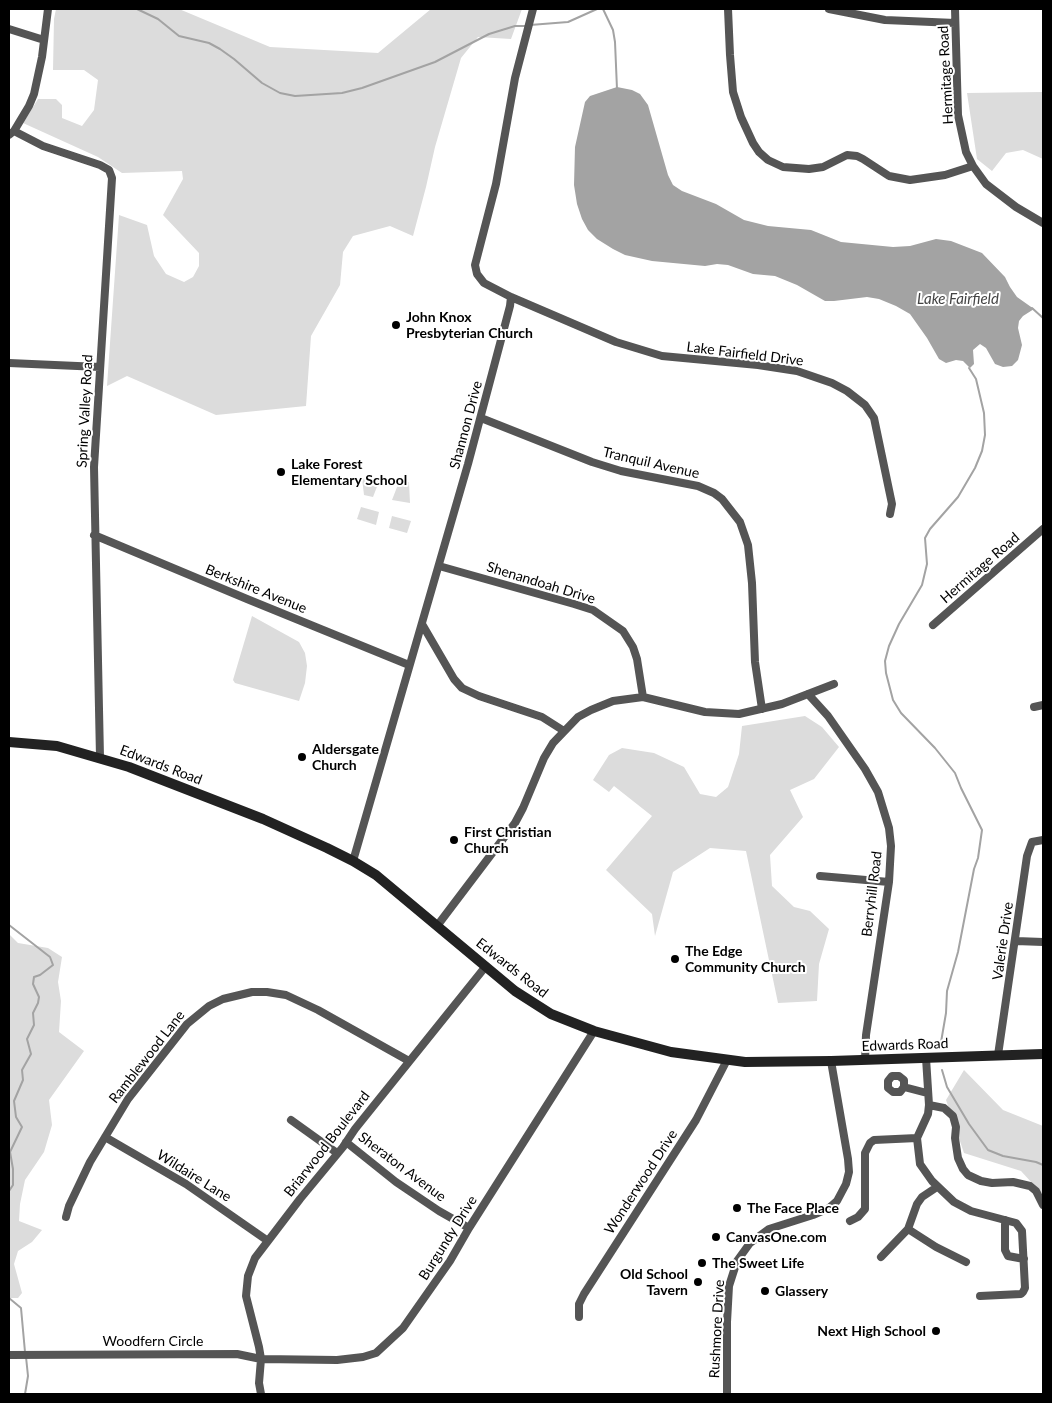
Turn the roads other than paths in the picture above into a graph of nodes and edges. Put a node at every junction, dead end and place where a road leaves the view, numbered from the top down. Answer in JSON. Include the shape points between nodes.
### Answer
{"nodes":[{"id":1,"x":48,"y":9,"type":"edge"},
{"id":2,"x":728,"y":9,"type":"edge"},
{"id":3,"x":829,"y":9,"type":"edge"},
{"id":4,"x":955,"y":9,"type":"edge"},
{"id":5,"x":532,"y":13,"type":"edge"},
{"id":6,"x":955,"y":23,"type":"junction"},
{"id":7,"x":9,"y":29,"type":"edge"},
{"id":8,"x":44,"y":40,"type":"junction"},
{"id":9,"x":11,"y":133,"type":"edge"},
{"id":10,"x":973,"y":166,"type":"junction"},
{"id":11,"x":1043,"y":223,"type":"edge"},
{"id":12,"x":511,"y":297,"type":"junction"},
{"id":13,"x":9,"y":362,"type":"edge"},
{"id":14,"x":100,"y":367,"type":"junction"},
{"id":15,"x":481,"y":418,"type":"junction"},
{"id":16,"x":890,"y":514,"type":"dead end"},
{"id":17,"x":1043,"y":529,"type":"edge"},
{"id":18,"x":94,"y":535,"type":"junction"},
{"id":19,"x":439,"y":566,"type":"junction"},
{"id":20,"x":422,"y":624,"type":"junction"},
{"id":21,"x":933,"y":625,"type":"dead end"},
{"id":22,"x":409,"y":665,"type":"junction"},
{"id":23,"x":834,"y":684,"type":"dead end"},
{"id":24,"x":808,"y":694,"type":"junction"},
{"id":25,"x":643,"y":697,"type":"junction"},
{"id":26,"x":1043,"y":705,"type":"edge"},
{"id":27,"x":1034,"y":707,"type":"dead end"},
{"id":28,"x":762,"y":708,"type":"junction"},
{"id":29,"x":564,"y":731,"type":"junction"},
{"id":30,"x":9,"y":742,"type":"edge"},
{"id":31,"x":100,"y":757,"type":"junction"},
{"id":32,"x":1043,"y":840,"type":"edge"},
{"id":33,"x":353,"y":861,"type":"junction"},
{"id":34,"x":820,"y":876,"type":"dead end"},
{"id":35,"x":888,"y":882,"type":"junction"},
{"id":36,"x":437,"y":926,"type":"junction"},
{"id":37,"x":1016,"y":941,"type":"junction"},
{"id":38,"x":1043,"y":942,"type":"edge"},
{"id":39,"x":486,"y":966,"type":"junction"},
{"id":40,"x":594,"y":1031,"type":"junction"},
{"id":41,"x":1043,"y":1054,"type":"edge"},
{"id":42,"x":998,"y":1055,"type":"junction"},
{"id":43,"x":926,"y":1058,"type":"junction"},
{"id":44,"x":727,"y":1060,"type":"junction"},
{"id":45,"x":865,"y":1060,"type":"junction"},
{"id":46,"x":409,"y":1061,"type":"junction"},
{"id":47,"x":831,"y":1061,"type":"junction"},
{"id":48,"x":904,"y":1087,"type":"dead end"},
{"id":49,"x":927,"y":1093,"type":"junction"},
{"id":50,"x":929,"y":1105,"type":"junction"},
{"id":51,"x":291,"y":1120,"type":"dead end"},
{"id":52,"x":105,"y":1137,"type":"junction"},
{"id":53,"x":917,"y":1138,"type":"junction"},
{"id":54,"x":346,"y":1142,"type":"junction"},
{"id":55,"x":337,"y":1153,"type":"junction"},
{"id":56,"x":937,"y":1187,"type":"junction"},
{"id":57,"x":1043,"y":1205,"type":"edge"},
{"id":58,"x":66,"y":1217,"type":"dead end"},
{"id":59,"x":1005,"y":1220,"type":"junction"},
{"id":60,"x":850,"y":1222,"type":"dead end"},
{"id":61,"x":469,"y":1228,"type":"junction"},
{"id":62,"x":908,"y":1229,"type":"junction"},
{"id":63,"x":268,"y":1240,"type":"junction"},
{"id":64,"x":881,"y":1257,"type":"dead end"},
{"id":65,"x":1024,"y":1259,"type":"junction"},
{"id":66,"x":966,"y":1262,"type":"dead end"},
{"id":67,"x":980,"y":1296,"type":"dead end"},
{"id":68,"x":579,"y":1317,"type":"dead end"},
{"id":69,"x":9,"y":1354,"type":"edge"},
{"id":70,"x":261,"y":1359,"type":"junction"},
{"id":71,"x":261,"y":1394,"type":"edge"},
{"id":72,"x":727,"y":1394,"type":"edge"}],
"edges":[{"from":1,"to":8,"type":"street"},
{"from":2,"to":10,"type":"street","via":[[734,97],[753,143],[768,160],[784,167],[809,169],[823,167],[847,155],[857,156],[889,176],[910,180],[945,175]]},
{"from":3,"to":6,"type":"street","via":[[885,20]]},
{"from":4,"to":6,"type":"street","name":"Hermitage Road"},
{"from":5,"to":12,"type":"street","via":[[515,78],[496,184],[475,265],[484,283]]},
{"from":6,"to":10,"type":"street","name":"Hermitage Road","via":[[958,115],[966,152]]},
{"from":7,"to":8,"type":"street"},
{"from":8,"to":9,"type":"street","via":[[34,94]]},
{"from":9,"to":14,"type":"street","name":"Spring Valley Road","via":[[100,165],[111,173]]},
{"from":10,"to":11,"type":"street","name":"Hermitage Road","via":[[998,194]]},
{"from":12,"to":15,"type":"street","name":"Shannon Drive"},
{"from":12,"to":16,"type":"street","name":"Lake Fairfield Drive","via":[[616,342],[662,356],[790,370],[815,376],[847,391],[861,401],[874,418],[892,504]]},
{"from":13,"to":14,"type":"street"},
{"from":14,"to":18,"type":"street","name":"Spring Valley Road"},
{"from":15,"to":19,"type":"street","name":"Shannon Drive"},
{"from":15,"to":28,"type":"street","name":"Tranquil Avenue","via":[[592,462],[698,486],[722,499],[740,522],[748,545],[755,662]]},
{"from":17,"to":21,"type":"street","name":"Hermitage Road"},
{"from":18,"to":22,"type":"street","name":"Berkshire Avenue"},
{"from":18,"to":31,"type":"street","name":"Spring Valley Road"},
{"from":19,"to":20,"type":"street","name":"Shannon Drive"},
{"from":19,"to":25,"type":"street","name":"Shenandoah Drive","via":[[574,604],[604,617],[623,632],[633,647]]},
{"from":20,"to":22,"type":"street","name":"Shannon Drive"},
{"from":20,"to":29,"type":"street","via":[[462,688],[536,715]]},
{"from":22,"to":33,"type":"street","name":"Shannon Drive"},
{"from":23,"to":24,"type":"street"},
{"from":24,"to":28,"type":"street"},
{"from":24,"to":35,"type":"street","name":"Berryhill Road","via":[[847,742],[878,792],[889,828]]},
{"from":25,"to":28,"type":"street","via":[[718,714],[739,714]]},
{"from":25,"to":29,"type":"street","via":[[596,707],[578,717]]},
{"from":26,"to":27,"type":"street"},
{"from":29,"to":36,"type":"street","via":[[544,758],[514,823]]},
{"from":30,"to":31,"type":"street","name":"Edwards Road","via":[[57,746]]},
{"from":31,"to":33,"type":"street","name":"Edwards Road","via":[[263,819]]},
{"from":32,"to":37,"type":"street","name":"Valerie Drive","via":[[1032,842],[1028,852]]},
{"from":33,"to":36,"type":"street","name":"Edwards Road","via":[[376,875]]},
{"from":34,"to":35,"type":"street"},
{"from":35,"to":45,"type":"street","name":"Berryhill Road"},
{"from":36,"to":39,"type":"street","name":"Edwards Road"},
{"from":37,"to":38,"type":"street"},
{"from":37,"to":42,"type":"street","name":"Valerie Drive"},
{"from":39,"to":40,"type":"street","name":"Edwards Road","via":[[537,1006]]},
{"from":39,"to":46,"type":"street","name":"Briarwood Boulevard"},
{"from":40,"to":44,"type":"street","name":"Edwards Road","via":[[671,1052]]},
{"from":40,"to":61,"type":"street","name":"Burgundy Drive"},
{"from":41,"to":42,"type":"street","name":"Edwards Road"},
{"from":42,"to":43,"type":"street","name":"Edwards Road"},
{"from":43,"to":45,"type":"street","name":"Edwards Road"},
{"from":43,"to":49,"type":"street"},
{"from":44,"to":47,"type":"street","name":"Edwards Road"},
{"from":44,"to":68,"type":"street","name":"Wonderwood Drive","via":[[696,1120],[584,1294],[579,1304]]},
{"from":45,"to":47,"type":"street","name":"Edwards Road"},
{"from":46,"to":52,"type":"street","name":"Ramblewood Lane","via":[[294,998],[267,992],[245,993],[209,1006],[187,1024],[128,1099]]},
{"from":46,"to":54,"type":"street","name":"Briarwood Boulevard"},
{"from":47,"to":72,"type":"street","name":"Rushmore Drive","via":[[848,1159],[846,1184],[829,1208],[769,1229],[750,1243],[737,1261],[729,1286]]},
{"from":48,"to":49,"type":"street"},
{"from":49,"to":50,"type":"street"},
{"from":50,"to":53,"type":"street"},
{"from":50,"to":57,"type":"street","via":[[944,1108],[953,1116],[958,1158],[968,1175],[992,1183],[1013,1182],[1030,1186]]},
{"from":51,"to":55,"type":"street"},
{"from":52,"to":58,"type":"street","name":"Ramblewood Lane","via":[[76,1190]]},
{"from":52,"to":63,"type":"street","name":"Wildaire Lane","via":[[186,1184]]},
{"from":53,"to":56,"type":"street","via":[[920,1164]]},
{"from":53,"to":60,"type":"street","via":[[874,1140],[870,1143],[865,1153],[864,1209]]},
{"from":54,"to":55,"type":"street","name":"Briarwood Boulevard"},
{"from":54,"to":61,"type":"street","name":"Sheraton Avenue","via":[[396,1182]]},
{"from":55,"to":63,"type":"street","name":"Briarwood Boulevard"},
{"from":56,"to":59,"type":"street","via":[[971,1211]]},
{"from":56,"to":62,"type":"street","via":[[917,1204]]},
{"from":59,"to":65,"type":"street","via":[[1020,1226]]},
{"from":59,"to":65,"type":"street","via":[[1005,1250],[1008,1256]]},
{"from":61,"to":70,"type":"street","name":"Burgundy Drive","via":[[403,1328],[376,1353],[337,1360]]},
{"from":62,"to":64,"type":"street"},
{"from":62,"to":66,"type":"street"},
{"from":63,"to":70,"type":"street","name":"Briarwood Boulevard","via":[[252,1263],[246,1288]]},
{"from":65,"to":67,"type":"street","via":[[1025,1288],[1021,1294]]},
{"from":69,"to":70,"type":"street","name":"Woodfern Circle","via":[[237,1354]]},
{"from":70,"to":71,"type":"street"}]}
